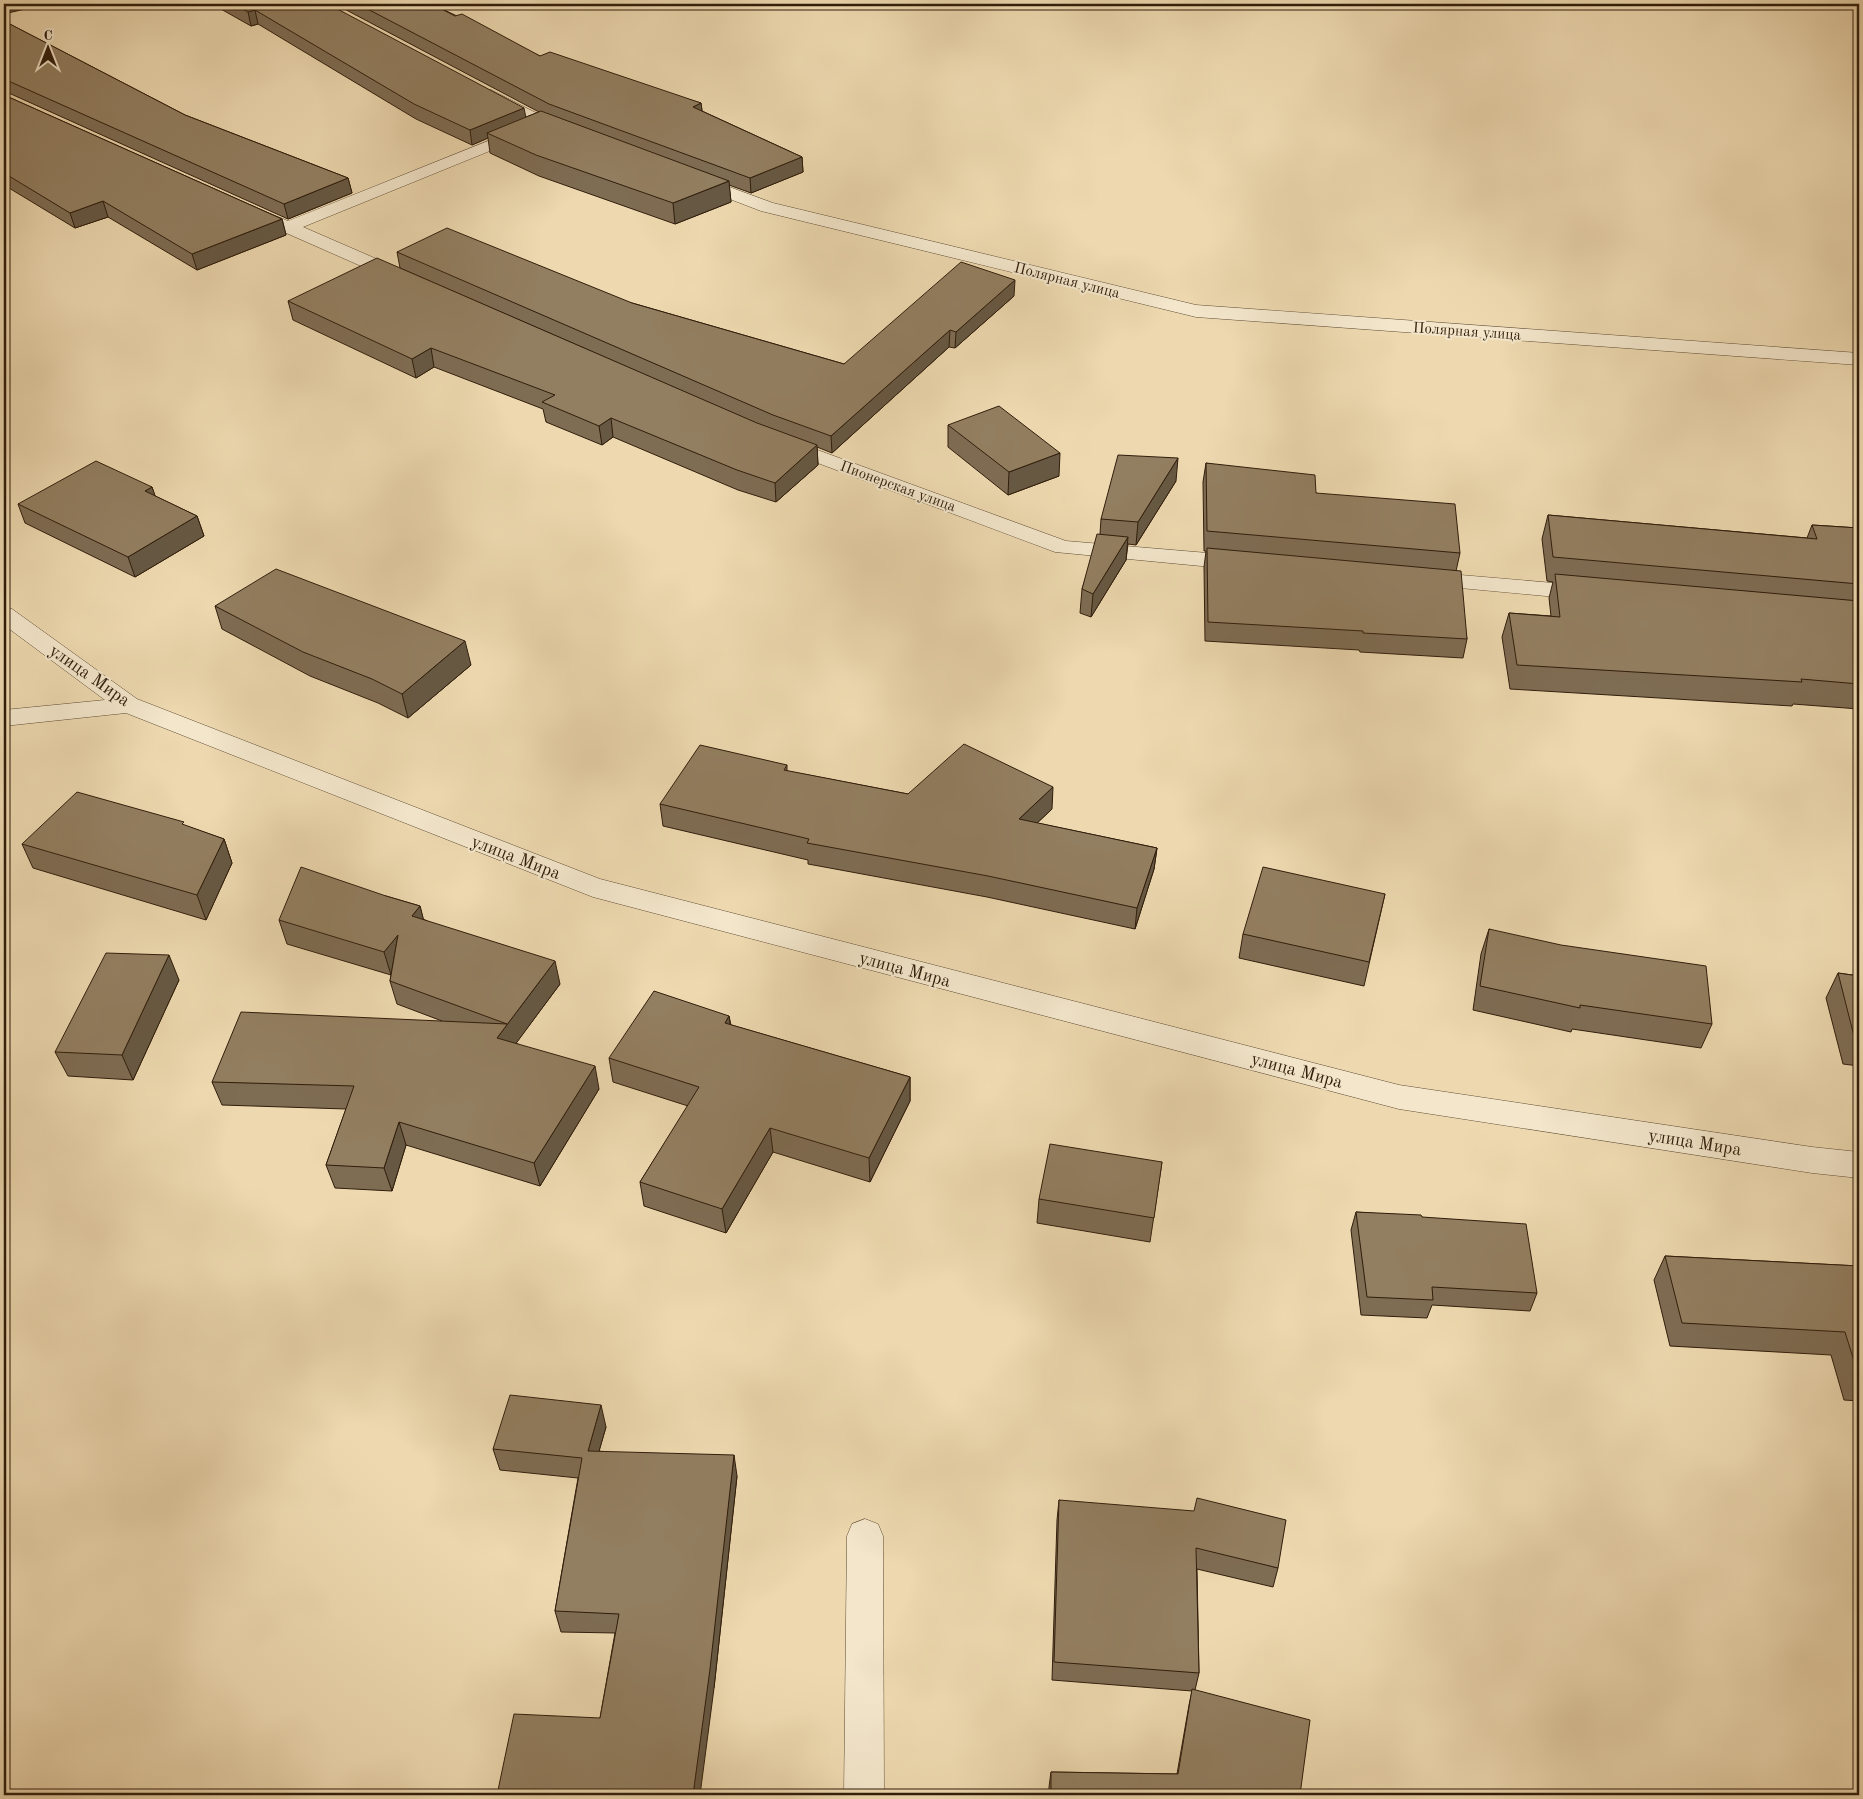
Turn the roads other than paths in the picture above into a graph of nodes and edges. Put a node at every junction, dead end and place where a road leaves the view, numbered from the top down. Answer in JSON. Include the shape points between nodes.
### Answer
{"nodes":[{"id":1,"x":476,"y":87,"type":"edge"},
{"id":2,"x":544,"y":123,"type":"junction"},
{"id":3,"x":582,"y":137,"type":"edge"},
{"id":4,"x":674,"y":172,"type":"edge"},
{"id":5,"x":234,"y":203,"type":"edge"},
{"id":6,"x":288,"y":227,"type":"junction"},
{"id":7,"x":423,"y":287,"type":"edge"},
{"id":8,"x":1859,"y":359,"type":"edge"},
{"id":9,"x":766,"y":438,"type":"edge"},
{"id":10,"x":1261,"y":564,"type":"edge"},
{"id":11,"x":1410,"y":578,"type":"edge"},
{"id":12,"x":1608,"y":595,"type":"edge"},
{"id":13,"x":4,"y":614,"type":"edge"},
{"id":14,"x":128,"y":705,"type":"junction"},
{"id":15,"x":4,"y":718,"type":"edge"},
{"id":16,"x":1859,"y":1165,"type":"edge"},
{"id":17,"x":865,"y":1536,"type":"dead end"},
{"id":18,"x":864,"y":1795,"type":"edge"}],
"edges":[{"from":1,"to":2,"type":"street"},
{"from":2,"to":3,"type":"street"},
{"from":2,"to":6,"type":"street"},
{"from":4,"to":8,"type":"street","name":"Полярная улица","via":[[767,207],[1196,312]]},
{"from":5,"to":6,"type":"street"},
{"from":6,"to":7,"type":"street"},
{"from":9,"to":10,"type":"street","name":"Пионерская улица","via":[[1063,547]]},
{"from":11,"to":12,"type":"street"},
{"from":13,"to":14,"type":"street","name":"улица Мира"},
{"from":14,"to":15,"type":"street"},
{"from":14,"to":16,"type":"street","name":"улица Мира","via":[[593,888],[1399,1097]]},
{"from":17,"to":18,"type":"street"}]}
